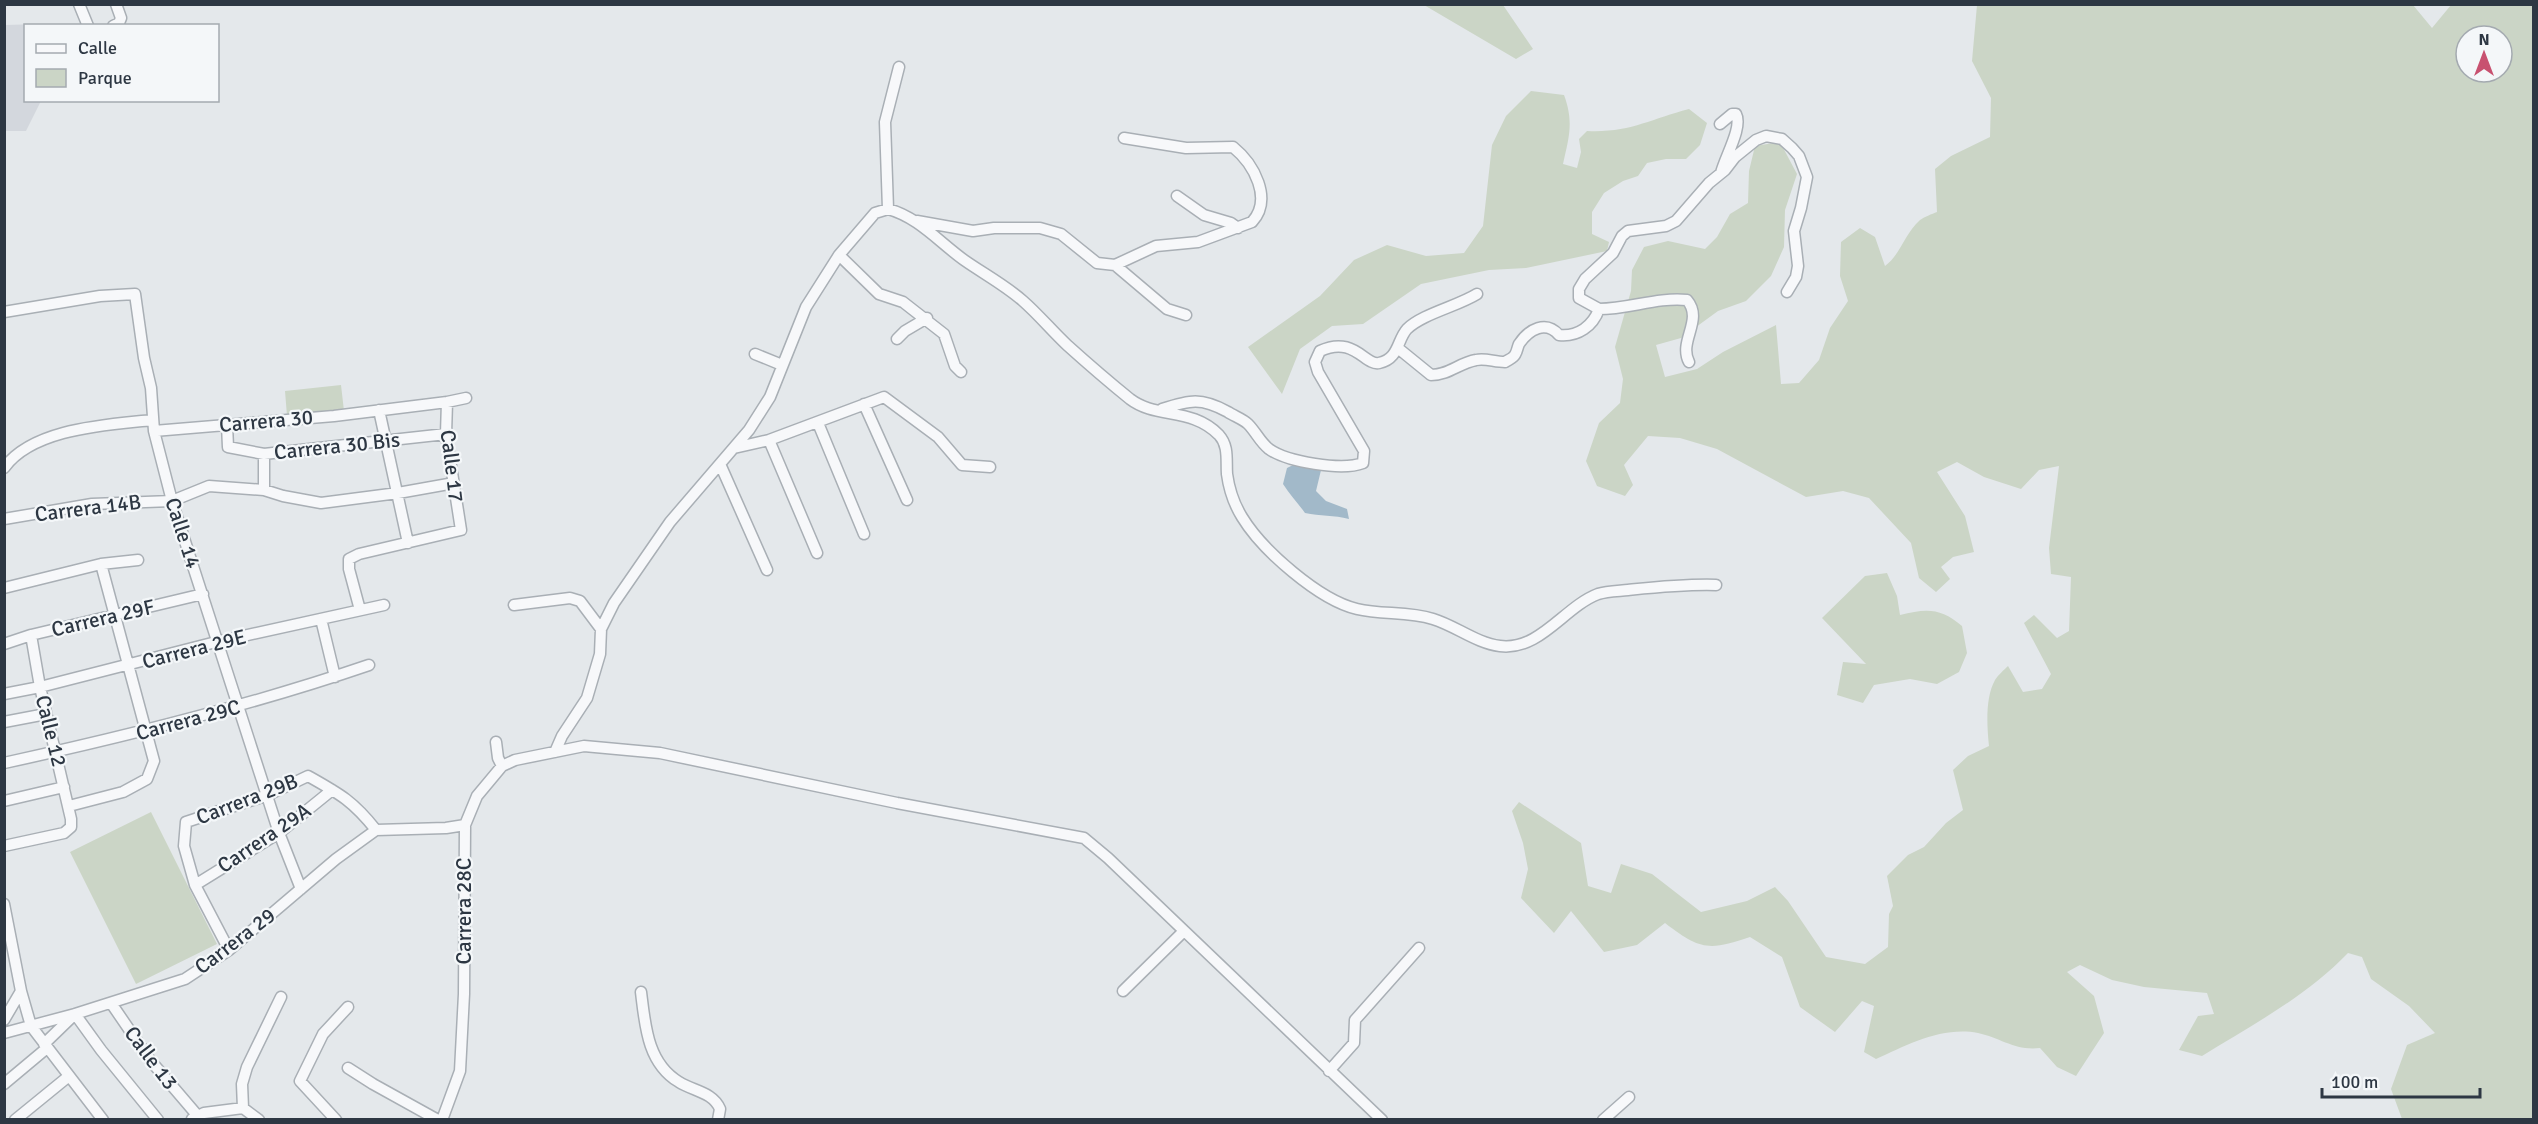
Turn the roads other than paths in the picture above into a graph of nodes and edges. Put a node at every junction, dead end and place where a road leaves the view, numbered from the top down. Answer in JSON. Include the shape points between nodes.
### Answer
{"nodes":[{"id":1,"x":79,"y":4,"type":"edge"},
{"id":2,"x":116,"y":4,"type":"edge"},
{"id":3,"x":87,"y":24,"type":"edge"},
{"id":4,"x":117,"y":24,"type":"edge"},
{"id":5,"x":899,"y":67,"type":"dead end"},
{"id":6,"x":1720,"y":124,"type":"dead end"},
{"id":7,"x":1124,"y":138,"type":"dead end"},
{"id":8,"x":1720,"y":174,"type":"junction"},
{"id":9,"x":1177,"y":196,"type":"dead end"},
{"id":10,"x":888,"y":209,"type":"junction"},
{"id":11,"x":913,"y":220,"type":"junction"},
{"id":12,"x":1238,"y":228,"type":"junction"},
{"id":13,"x":839,"y":255,"type":"junction"},
{"id":14,"x":1114,"y":266,"type":"junction"},
{"id":15,"x":1787,"y":292,"type":"dead end"},
{"id":16,"x":1477,"y":294,"type":"dead end"},
{"id":17,"x":1599,"y":309,"type":"junction"},
{"id":18,"x":4,"y":312,"type":"edge"},
{"id":19,"x":1185,"y":315,"type":"dead end"},
{"id":20,"x":927,"y":318,"type":"junction"},
{"id":21,"x":897,"y":339,"type":"dead end"},
{"id":22,"x":1399,"y":349,"type":"junction"},
{"id":23,"x":754,"y":354,"type":"dead end"},
{"id":24,"x":1689,"y":362,"type":"dead end"},
{"id":25,"x":782,"y":365,"type":"junction"},
{"id":26,"x":961,"y":372,"type":"dead end"},
{"id":27,"x":466,"y":398,"type":"dead end"},
{"id":28,"x":447,"y":402,"type":"junction"},
{"id":29,"x":864,"y":404,"type":"junction"},
{"id":30,"x":378,"y":410,"type":"junction"},
{"id":31,"x":1159,"y":411,"type":"junction"},
{"id":32,"x":818,"y":423,"type":"junction"},
{"id":33,"x":226,"y":425,"type":"junction"},
{"id":34,"x":153,"y":426,"type":"junction"},
{"id":35,"x":446,"y":434,"type":"junction"},
{"id":36,"x":770,"y":440,"type":"junction"},
{"id":37,"x":385,"y":442,"type":"junction"},
{"id":38,"x":735,"y":448,"type":"junction"},
{"id":39,"x":264,"y":454,"type":"junction"},
{"id":40,"x":720,"y":464,"type":"junction"},
{"id":41,"x":990,"y":467,"type":"dead end"},
{"id":42,"x":4,"y":468,"type":"edge"},
{"id":43,"x":454,"y":483,"type":"junction"},
{"id":44,"x":264,"y":490,"type":"junction"},
{"id":45,"x":398,"y":493,"type":"junction"},
{"id":46,"x":907,"y":500,"type":"dead end"},
{"id":47,"x":172,"y":501,"type":"junction"},
{"id":48,"x":4,"y":519,"type":"edge"},
{"id":49,"x":864,"y":534,"type":"dead end"},
{"id":50,"x":408,"y":543,"type":"junction"},
{"id":51,"x":817,"y":553,"type":"dead end"},
{"id":52,"x":138,"y":560,"type":"dead end"},
{"id":53,"x":101,"y":564,"type":"junction"},
{"id":54,"x":767,"y":570,"type":"dead end"},
{"id":55,"x":1716,"y":585,"type":"dead end"},
{"id":56,"x":4,"y":588,"type":"edge"},
{"id":57,"x":202,"y":594,"type":"junction"},
{"id":58,"x":384,"y":605,"type":"dead end"},
{"id":59,"x":514,"y":605,"type":"dead end"},
{"id":60,"x":360,"y":610,"type":"junction"},
{"id":61,"x":115,"y":616,"type":"junction"},
{"id":62,"x":321,"y":619,"type":"junction"},
{"id":63,"x":601,"y":629,"type":"junction"},
{"id":64,"x":31,"y":635,"type":"junction"},
{"id":65,"x":216,"y":642,"type":"junction"},
{"id":66,"x":4,"y":644,"type":"edge"},
{"id":67,"x":129,"y":665,"type":"junction"},
{"id":68,"x":369,"y":665,"type":"dead end"},
{"id":69,"x":335,"y":677,"type":"junction"},
{"id":70,"x":40,"y":687,"type":"junction"},
{"id":71,"x":4,"y":693,"type":"edge"},
{"id":72,"x":237,"y":707,"type":"junction"},
{"id":73,"x":46,"y":714,"type":"junction"},
{"id":74,"x":4,"y":722,"type":"edge"},
{"id":75,"x":147,"y":731,"type":"junction"},
{"id":76,"x":496,"y":742,"type":"dead end"},
{"id":77,"x":56,"y":751,"type":"junction"},
{"id":78,"x":555,"y":752,"type":"junction"},
{"id":79,"x":4,"y":763,"type":"edge"},
{"id":80,"x":502,"y":766,"type":"junction"},
{"id":81,"x":64,"y":787,"type":"junction"},
{"id":82,"x":332,"y":790,"type":"junction"},
{"id":83,"x":268,"y":795,"type":"junction"},
{"id":84,"x":4,"y":801,"type":"edge"},
{"id":85,"x":69,"y":806,"type":"junction"},
{"id":86,"x":465,"y":825,"type":"junction"},
{"id":87,"x":376,"y":830,"type":"junction"},
{"id":88,"x":279,"y":833,"type":"junction"},
{"id":89,"x":4,"y":846,"type":"edge"},
{"id":90,"x":195,"y":885,"type":"junction"},
{"id":91,"x":301,"y":890,"type":"junction"},
{"id":92,"x":4,"y":904,"type":"edge"},
{"id":93,"x":1184,"y":931,"type":"junction"},
{"id":94,"x":1419,"y":948,"type":"dead end"},
{"id":95,"x":9,"y":950,"type":"edge"},
{"id":96,"x":229,"y":950,"type":"junction"},
{"id":97,"x":21,"y":991,"type":"junction"},
{"id":98,"x":1123,"y":991,"type":"dead end"},
{"id":99,"x":641,"y":992,"type":"dead end"},
{"id":100,"x":281,"y":997,"type":"dead end"},
{"id":101,"x":111,"y":1003,"type":"junction"},
{"id":102,"x":348,"y":1007,"type":"dead end"},
{"id":103,"x":75,"y":1014,"type":"junction"},
{"id":104,"x":4,"y":1020,"type":"edge"},
{"id":105,"x":31,"y":1026,"type":"junction"},
{"id":106,"x":4,"y":1033,"type":"edge"},
{"id":107,"x":45,"y":1046,"type":"junction"},
{"id":108,"x":348,"y":1068,"type":"dead end"},
{"id":109,"x":1329,"y":1071,"type":"junction"},
{"id":110,"x":69,"y":1076,"type":"junction"},
{"id":111,"x":4,"y":1084,"type":"edge"},
{"id":112,"x":1629,"y":1097,"type":"dead end"},
{"id":113,"x":243,"y":1108,"type":"junction"},
{"id":114,"x":194,"y":1117,"type":"edge"},
{"id":115,"x":16,"y":1119,"type":"edge"},
{"id":116,"x":103,"y":1119,"type":"edge"},
{"id":117,"x":158,"y":1119,"type":"edge"},
{"id":118,"x":259,"y":1119,"type":"edge"},
{"id":119,"x":336,"y":1119,"type":"edge"},
{"id":120,"x":440,"y":1119,"type":"edge"},
{"id":121,"x":718,"y":1119,"type":"edge"},
{"id":122,"x":1382,"y":1119,"type":"edge"},
{"id":123,"x":1603,"y":1119,"type":"edge"}],
"edges":[{"from":1,"to":3,"type":"street"},
{"from":2,"to":4,"type":"street","via":[[121,18]]},
{"from":5,"to":10,"type":"street","via":[[885,122]]},
{"from":6,"to":8,"type":"street","via":[[1737,114],[1736,134]]},
{"from":7,"to":12,"type":"street","via":[[1186,148],[1233,147],[1250,164],[1260,188],[1262,206],[1252,222]]},
{"from":8,"to":15,"type":"street","via":[[1756,140],[1766,136],[1782,139],[1800,156],[1807,177],[1794,231],[1798,266]]},
{"from":8,"to":17,"type":"street","via":[[1676,221],[1628,231],[1622,236],[1613,252],[1579,289],[1579,298]]},
{"from":9,"to":12,"type":"street","via":[[1204,215]]},
{"from":10,"to":11,"type":"street"},
{"from":10,"to":13,"type":"street","via":[[876,213]]},
{"from":11,"to":14,"type":"street","via":[[974,231],[1040,228],[1060,234],[1097,263]]},
{"from":11,"to":31,"type":"street","via":[[1024,302],[1129,398],[1144,409]]},
{"from":12,"to":14,"type":"street","via":[[1198,242],[1156,246]]},
{"from":13,"to":20,"type":"street","via":[[879,294],[903,302]]},
{"from":13,"to":25,"type":"street","via":[[806,307]]},
{"from":14,"to":19,"type":"street","via":[[1167,309]]},
{"from":16,"to":22,"type":"street","via":[[1406,330]]},
{"from":17,"to":22,"type":"street","via":[[1589,326],[1578,332],[1559,335],[1545,326],[1532,330],[1514,356],[1505,362],[1473,360],[1442,375],[1431,375]]},
{"from":17,"to":24,"type":"street","via":[[1687,300],[1693,315],[1685,349]]},
{"from":18,"to":34,"type":"street","name":"Calle 14","via":[[135,294],[151,388]]},
{"from":20,"to":21,"type":"street"},
{"from":20,"to":26,"type":"street","via":[[944,334],[955,366]]},
{"from":22,"to":31,"type":"street","via":[[1380,363],[1373,363],[1342,346],[1328,347],[1320,351],[1315,362],[1365,451],[1363,463],[1351,467],[1286,457],[1270,450],[1248,424],[1211,403],[1199,400]]},
{"from":23,"to":25,"type":"street"},
{"from":25,"to":38,"type":"street","via":[[770,396]]},
{"from":27,"to":28,"type":"street","name":"Carrera 30"},
{"from":28,"to":30,"type":"street","name":"Carrera 30"},
{"from":28,"to":35,"type":"street","name":"Calle 17"},
{"from":29,"to":32,"type":"street"},
{"from":29,"to":41,"type":"street","via":[[884,397],[938,436],[962,465]]},
{"from":29,"to":46,"type":"street"},
{"from":30,"to":33,"type":"street","name":"Carrera 30"},
{"from":30,"to":37,"type":"street"},
{"from":31,"to":55,"type":"street","via":[[1200,421],[1219,435],[1227,448],[1232,495],[1258,539],[1316,590],[1359,610],[1414,614],[1502,647],[1531,639],[1581,602],[1600,593],[1680,584]]},
{"from":32,"to":36,"type":"street"},
{"from":32,"to":49,"type":"street"},
{"from":33,"to":34,"type":"street","name":"Carrera 30"},
{"from":33,"to":39,"type":"street","name":"Carrera 30 Bis","via":[[228,447]]},
{"from":34,"to":42,"type":"street","name":"Carrera 30","via":[[97,426],[54,436],[28,446]]},
{"from":34,"to":47,"type":"street","name":"Calle 14"},
{"from":35,"to":37,"type":"street","name":"Carrera 30 Bis"},
{"from":35,"to":43,"type":"street","name":"Calle 17"},
{"from":36,"to":38,"type":"street"},
{"from":36,"to":51,"type":"street"},
{"from":37,"to":39,"type":"street","name":"Carrera 30 Bis"},
{"from":37,"to":45,"type":"street"},
{"from":38,"to":40,"type":"street"},
{"from":39,"to":44,"type":"street"},
{"from":40,"to":54,"type":"street"},
{"from":40,"to":63,"type":"street","via":[[670,522],[614,603]]},
{"from":43,"to":45,"type":"street"},
{"from":43,"to":50,"type":"street","name":"Calle 17","via":[[461,530]]},
{"from":44,"to":45,"type":"street","via":[[321,503]]},
{"from":44,"to":47,"type":"street","via":[[209,486]]},
{"from":45,"to":50,"type":"street"},
{"from":47,"to":48,"type":"street","name":"Carrera 14B","via":[[92,504]]},
{"from":47,"to":57,"type":"street","name":"Calle 14"},
{"from":50,"to":60,"type":"street","via":[[349,559]]},
{"from":52,"to":53,"type":"street"},
{"from":53,"to":56,"type":"street"},
{"from":53,"to":61,"type":"street"},
{"from":57,"to":61,"type":"street","name":"Carrera 29F"},
{"from":57,"to":65,"type":"street","name":"Calle 14"},
{"from":58,"to":60,"type":"street","name":"Carrera 29E"},
{"from":59,"to":63,"type":"street","via":[[570,598],[580,601]]},
{"from":60,"to":62,"type":"street","name":"Carrera 29E"},
{"from":61,"to":64,"type":"street","name":"Carrera 29F"},
{"from":61,"to":67,"type":"street"},
{"from":62,"to":65,"type":"street","name":"Carrera 29E"},
{"from":62,"to":69,"type":"street"},
{"from":63,"to":78,"type":"street","via":[[600,654],[587,698]]},
{"from":64,"to":66,"type":"street","name":"Carrera 29F"},
{"from":64,"to":70,"type":"street","name":"Calle 12"},
{"from":65,"to":67,"type":"street","name":"Carrera 29E"},
{"from":65,"to":72,"type":"street","name":"Calle 14"},
{"from":67,"to":70,"type":"street","name":"Carrera 29E"},
{"from":67,"to":75,"type":"street"},
{"from":68,"to":69,"type":"street","name":"Carrera 29C"},
{"from":69,"to":72,"type":"street","name":"Carrera 29C"},
{"from":70,"to":71,"type":"street","name":"Carrera 29E"},
{"from":70,"to":73,"type":"street","name":"Calle 12"},
{"from":72,"to":75,"type":"street","name":"Carrera 29C"},
{"from":72,"to":83,"type":"street","name":"Calle 14"},
{"from":73,"to":74,"type":"street"},
{"from":73,"to":77,"type":"street","name":"Calle 12"},
{"from":75,"to":77,"type":"street","name":"Carrera 29C"},
{"from":75,"to":85,"type":"street","via":[[154,761],[147,779],[123,792]]},
{"from":76,"to":80,"type":"street"},
{"from":77,"to":79,"type":"street","name":"Carrera 29C"},
{"from":77,"to":81,"type":"street","name":"Calle 12"},
{"from":78,"to":80,"type":"street"},
{"from":78,"to":93,"type":"street","via":[[584,746],[660,753],[1083,838]]},
{"from":80,"to":86,"type":"street","name":"Carrera 28C","via":[[477,796]]},
{"from":81,"to":84,"type":"street"},
{"from":81,"to":85,"type":"street","name":"Calle 12"},
{"from":82,"to":83,"type":"street","name":"Carrera 29B","via":[[308,776]]},
{"from":82,"to":87,"type":"street","via":[[359,808]]},
{"from":82,"to":88,"type":"street","name":"Carrera 29A"},
{"from":83,"to":88,"type":"street","name":"Calle 14"},
{"from":83,"to":90,"type":"street","name":"Carrera 29B","via":[[186,822],[184,846]]},
{"from":85,"to":89,"type":"street","name":"Calle 12","via":[[71,827],[64,833]]},
{"from":86,"to":87,"type":"street"},
{"from":86,"to":120,"type":"street","name":"Carrera 28C","via":[[460,1071]]},
{"from":87,"to":91,"type":"street","name":"Carrera 29"},
{"from":88,"to":90,"type":"street","name":"Carrera 29A"},
{"from":88,"to":91,"type":"street","name":"Calle 14"},
{"from":90,"to":96,"type":"street"},
{"from":91,"to":96,"type":"street","name":"Carrera 29"},
{"from":92,"to":95,"type":"street"},
{"from":93,"to":98,"type":"street"},
{"from":93,"to":109,"type":"street"},
{"from":94,"to":109,"type":"street","via":[[1355,1020],[1354,1043]]},
{"from":95,"to":97,"type":"street"},
{"from":96,"to":101,"type":"street","name":"Carrera 29","via":[[185,980]]},
{"from":97,"to":104,"type":"street"},
{"from":97,"to":105,"type":"street"},
{"from":99,"to":121,"type":"street","via":[[651,1049],[677,1082],[711,1097],[720,1110]]},
{"from":100,"to":113,"type":"street","via":[[247,1067],[242,1084]]},
{"from":101,"to":103,"type":"street","name":"Carrera 29"},
{"from":101,"to":114,"type":"street","name":"Calle 13"},
{"from":102,"to":119,"type":"street","via":[[323,1034],[300,1081]]},
{"from":103,"to":105,"type":"street","name":"Carrera 29"},
{"from":103,"to":107,"type":"street"},
{"from":103,"to":117,"type":"street"},
{"from":105,"to":106,"type":"street","name":"Carrera 29"},
{"from":105,"to":107,"type":"street"},
{"from":107,"to":110,"type":"street"},
{"from":107,"to":111,"type":"street"},
{"from":108,"to":120,"type":"street"},
{"from":109,"to":122,"type":"street"},
{"from":110,"to":115,"type":"street"},
{"from":110,"to":116,"type":"street"},
{"from":112,"to":123,"type":"street"},
{"from":113,"to":114,"type":"street","name":"Calle 13"},
{"from":113,"to":118,"type":"street"}]}
